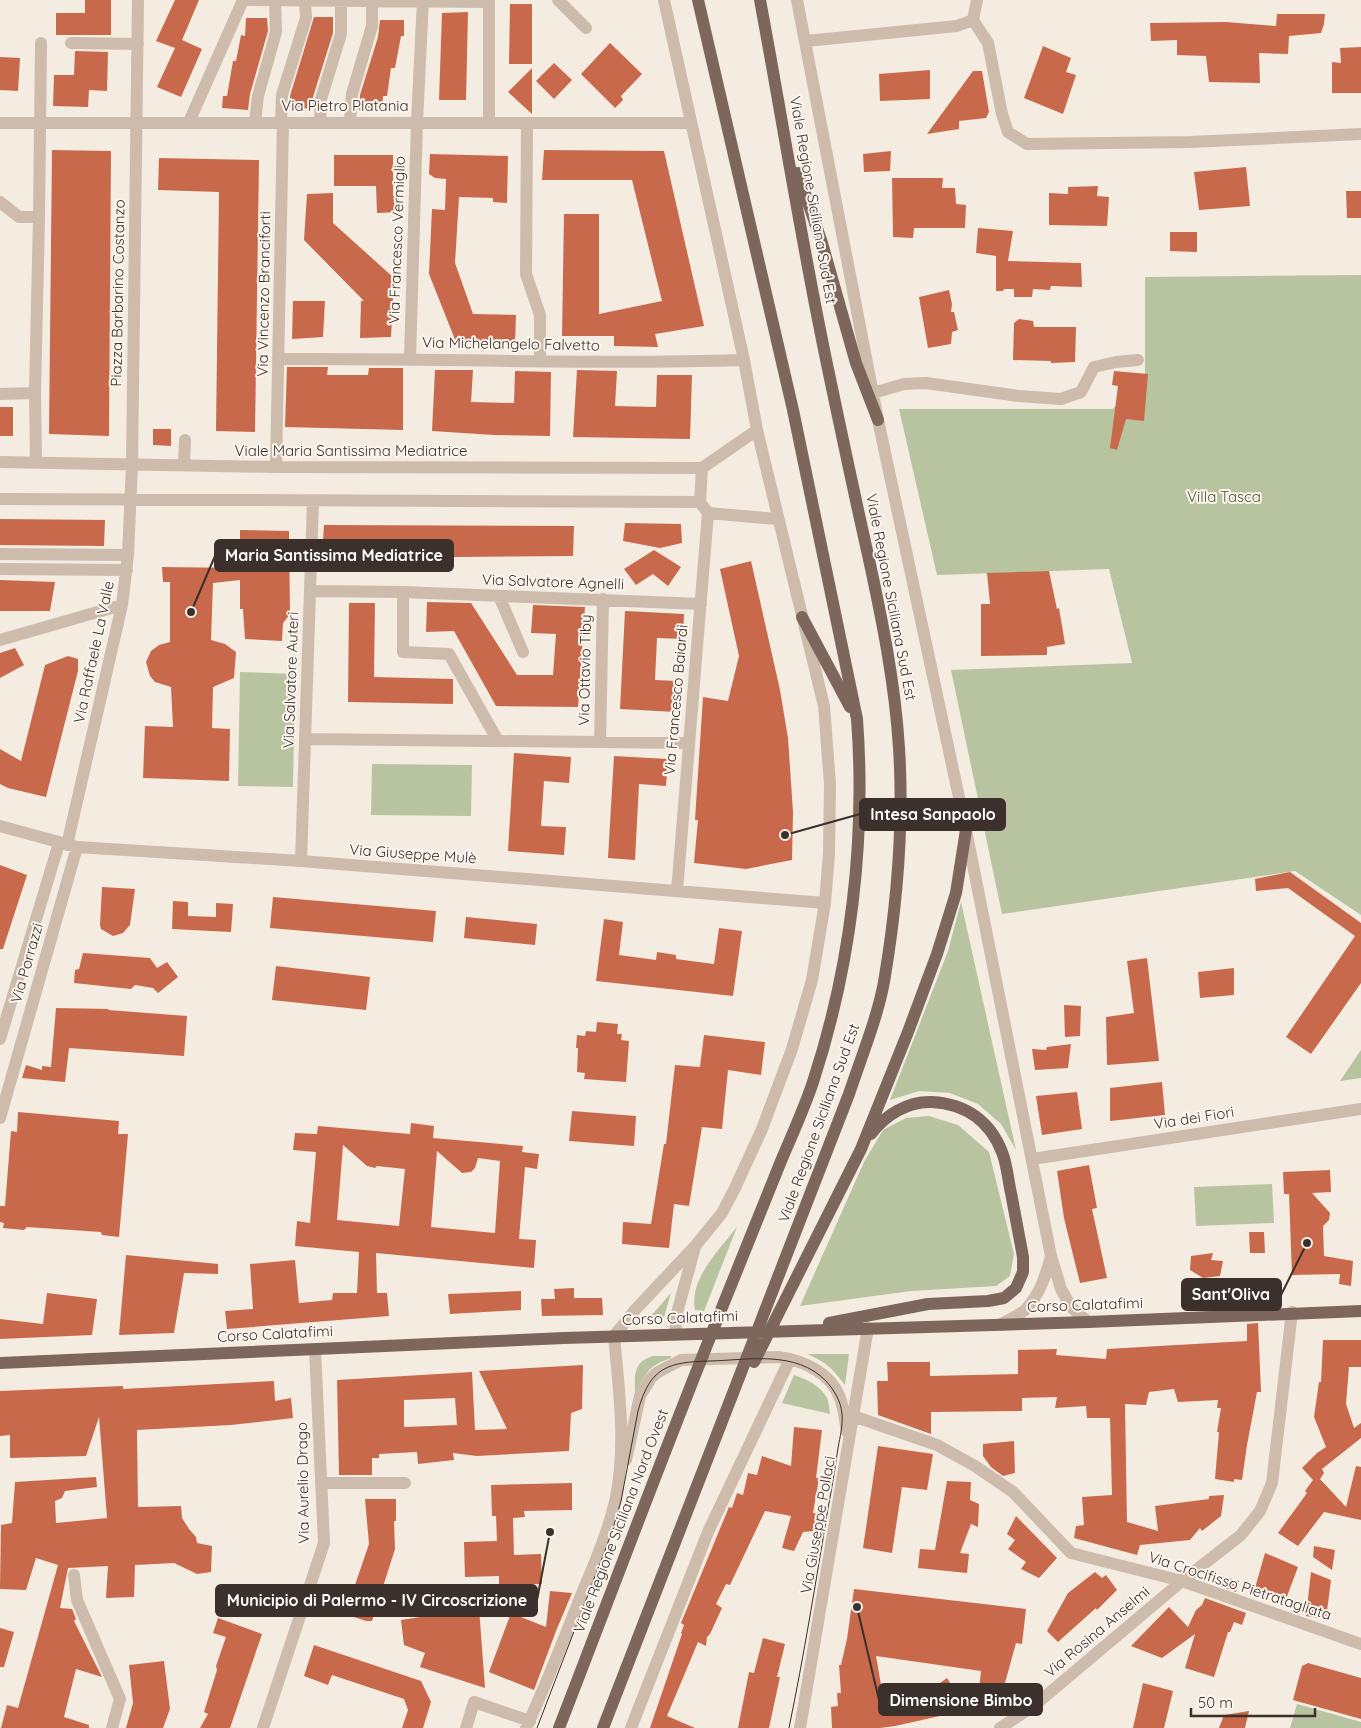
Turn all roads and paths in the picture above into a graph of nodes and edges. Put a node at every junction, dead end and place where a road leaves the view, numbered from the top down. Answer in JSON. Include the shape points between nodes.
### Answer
{"nodes":[{"id":1,"x":138,"y":0,"type":"edge"},
{"id":2,"x":558,"y":0,"type":"edge"},
{"id":3,"x":664,"y":0,"type":"edge"},
{"id":4,"x":698,"y":0,"type":"edge"},
{"id":5,"x":760,"y":0,"type":"edge"},
{"id":6,"x":797,"y":0,"type":"edge"},
{"id":7,"x":978,"y":0,"type":"edge"},
{"id":8,"x":240,"y":1,"type":"edge"},
{"id":9,"x":275,"y":1,"type":"edge"},
{"id":10,"x":312,"y":1,"type":"edge"},
{"id":11,"x":341,"y":1,"type":"edge"},
{"id":12,"x":423,"y":1,"type":"edge"},
{"id":13,"x":489,"y":1,"type":"edge"},
{"id":14,"x":372,"y":2,"type":"junction"},
{"id":15,"x":972,"y":20,"type":"junction"},
{"id":16,"x":586,"y":28,"type":"dead end"},
{"id":17,"x":806,"y":41,"type":"junction"},
{"id":18,"x":41,"y":43,"type":"dead end"},
{"id":19,"x":71,"y":43,"type":"dead end"},
{"id":20,"x":138,"y":44,"type":"junction"},
{"id":21,"x":0,"y":122,"type":"edge"},
{"id":22,"x":40,"y":122,"type":"junction"},
{"id":23,"x":137,"y":122,"type":"junction"},
{"id":24,"x":189,"y":122,"type":"junction"},
{"id":25,"x":255,"y":122,"type":"junction"},
{"id":26,"x":282,"y":122,"type":"junction"},
{"id":27,"x":320,"y":122,"type":"junction"},
{"id":28,"x":350,"y":122,"type":"junction"},
{"id":29,"x":417,"y":122,"type":"junction"},
{"id":30,"x":489,"y":123,"type":"junction"},
{"id":31,"x":527,"y":123,"type":"junction"},
{"id":32,"x":691,"y":123,"type":"junction"},
{"id":33,"x":1361,"y":134,"type":"edge"},
{"id":34,"x":786,"y":138,"type":"junction"},
{"id":35,"x":0,"y":202,"type":"edge"},
{"id":36,"x":39,"y":217,"type":"junction"},
{"id":37,"x":279,"y":359,"type":"junction"},
{"id":38,"x":410,"y":359,"type":"junction"},
{"id":39,"x":744,"y":360,"type":"junction"},
{"id":40,"x":1138,"y":360,"type":"dead end"},
{"id":41,"x":540,"y":362,"type":"junction"},
{"id":42,"x":35,"y":393,"type":"junction"},
{"id":43,"x":873,"y":393,"type":"junction"},
{"id":44,"x":0,"y":394,"type":"edge"},
{"id":45,"x":878,"y":420,"type":"junction"},
{"id":46,"x":757,"y":430,"type":"junction"},
{"id":47,"x":185,"y":440,"type":"dead end"},
{"id":48,"x":0,"y":462,"type":"edge"},
{"id":49,"x":36,"y":462,"type":"junction"},
{"id":50,"x":132,"y":464,"type":"junction"},
{"id":51,"x":184,"y":465,"type":"junction"},
{"id":52,"x":276,"y":467,"type":"junction"},
{"id":53,"x":702,"y":468,"type":"junction"},
{"id":54,"x":0,"y":499,"type":"edge"},
{"id":55,"x":130,"y":500,"type":"junction"},
{"id":56,"x":313,"y":500,"type":"junction"},
{"id":57,"x":700,"y":502,"type":"junction"},
{"id":58,"x":708,"y":513,"type":"junction"},
{"id":59,"x":778,"y":519,"type":"junction"},
{"id":60,"x":0,"y":554,"type":"edge"},
{"id":61,"x":128,"y":555,"type":"junction"},
{"id":62,"x":0,"y":569,"type":"edge"},
{"id":63,"x":127,"y":570,"type":"junction"},
{"id":64,"x":311,"y":591,"type":"junction"},
{"id":65,"x":403,"y":592,"type":"junction"},
{"id":66,"x":499,"y":596,"type":"junction"},
{"id":67,"x":603,"y":599,"type":"junction"},
{"id":68,"x":701,"y":604,"type":"junction"},
{"id":69,"x":122,"y":605,"type":"junction"},
{"id":70,"x":802,"y":617,"type":"junction"},
{"id":71,"x":0,"y":640,"type":"edge"},
{"id":72,"x":522,"y":652,"type":"dead end"},
{"id":73,"x":857,"y":719,"type":"junction"},
{"id":74,"x":306,"y":739,"type":"junction"},
{"id":75,"x":498,"y":741,"type":"junction"},
{"id":76,"x":600,"y":742,"type":"junction"},
{"id":77,"x":689,"y":743,"type":"junction"},
{"id":78,"x":0,"y":826,"type":"edge"},
{"id":79,"x":966,"y":830,"type":"junction"},
{"id":80,"x":68,"y":845,"type":"junction"},
{"id":81,"x":301,"y":861,"type":"junction"},
{"id":82,"x":677,"y":891,"type":"junction"},
{"id":83,"x":825,"y":903,"type":"junction"},
{"id":84,"x":0,"y":1039,"type":"edge"},
{"id":85,"x":1361,"y":1109,"type":"edge"},
{"id":86,"x":0,"y":1118,"type":"edge"},
{"id":87,"x":861,"y":1148,"type":"junction"},
{"id":88,"x":1032,"y":1159,"type":"junction"},
{"id":89,"x":696,"y":1245,"type":"junction"},
{"id":90,"x":1051,"y":1256,"type":"junction"},
{"id":91,"x":1361,"y":1310,"type":"edge"},
{"id":92,"x":1292,"y":1312,"type":"junction"},
{"id":93,"x":1088,"y":1322,"type":"junction"},
{"id":94,"x":1000,"y":1325,"type":"junction"},
{"id":95,"x":714,"y":1326,"type":"joint"},
{"id":96,"x":868,"y":1328,"type":"junction"},
{"id":97,"x":789,"y":1330,"type":"junction"},
{"id":98,"x":674,"y":1334,"type":"junction"},
{"id":99,"x":614,"y":1336,"type":"junction"},
{"id":100,"x":315,"y":1349,"type":"junction"},
{"id":101,"x":784,"y":1358,"type":"junction"},
{"id":102,"x":0,"y":1362,"type":"edge"},
{"id":103,"x":853,"y":1416,"type":"junction"},
{"id":104,"x":724,"y":1419,"type":"junction"},
{"id":105,"x":849,"y":1439,"type":"junction"},
{"id":106,"x":405,"y":1482,"type":"dead end"},
{"id":107,"x":321,"y":1483,"type":"junction"},
{"id":108,"x":615,"y":1501,"type":"junction"},
{"id":109,"x":74,"y":1575,"type":"dead end"},
{"id":110,"x":1182,"y":1581,"type":"junction"},
{"id":111,"x":1361,"y":1644,"type":"edge"},
{"id":112,"x":528,"y":1724,"type":"edge"},
{"id":113,"x":112,"y":1728,"type":"edge"},
{"id":114,"x":263,"y":1728,"type":"edge"},
{"id":115,"x":466,"y":1728,"type":"edge"},
{"id":116,"x":559,"y":1728,"type":"edge"},
{"id":117,"x":603,"y":1728,"type":"edge"},
{"id":118,"x":631,"y":1728,"type":"edge"},
{"id":119,"x":800,"y":1728,"type":"edge"},
{"id":120,"x":1000,"y":1728,"type":"edge"}],
"edges":[{"from":1,"to":20,"type":"street","name":"Piazza Barbarino Costanzo"},
{"from":2,"to":16,"type":"street"},
{"from":3,"to":32,"type":"street"},
{"from":4,"to":73,"type":"main road","name":"Viale Regione Siciliana Sud Est","via":[[793,410]]},
{"from":5,"to":34,"type":"main road","name":"Viale Regione Siciliana Sud Est"},
{"from":6,"to":17,"type":"street","name":"Viale Regione Siciliana Sud Est"},
{"from":7,"to":15,"type":"street"},
{"from":8,"to":9,"type":"street"},
{"from":8,"to":24,"type":"street"},
{"from":9,"to":10,"type":"street"},
{"from":9,"to":25,"type":"street","via":[[276,32],[258,96]]},
{"from":10,"to":11,"type":"street"},
{"from":10,"to":26,"type":"street","name":"Via Vincenzo Branciforti","via":[[282,96]]},
{"from":11,"to":14,"type":"street"},
{"from":11,"to":27,"type":"street","via":[[341,34],[321,99]]},
{"from":12,"to":13,"type":"street"},
{"from":12,"to":14,"type":"street"},
{"from":12,"to":29,"type":"street","name":"Via Francesco Vermiglio"},
{"from":13,"to":30,"type":"street"},
{"from":14,"to":28,"type":"street","via":[[372,26],[352,94]]},
{"from":15,"to":17,"type":"street","via":[[957,26]]},
{"from":15,"to":33,"type":"street","via":[[988,43],[1008,132],[1027,144],[1190,142]]},
{"from":17,"to":43,"type":"street","name":"Viale Regione Siciliana Sud Est"},
{"from":18,"to":22,"type":"street"},
{"from":19,"to":20,"type":"street"},
{"from":20,"to":23,"type":"street","name":"Piazza Barbarino Costanzo"},
{"from":21,"to":22,"type":"street","name":"Via Pietro Platania"},
{"from":22,"to":23,"type":"street","name":"Via Pietro Platania"},
{"from":22,"to":36,"type":"street"},
{"from":23,"to":24,"type":"street","name":"Via Pietro Platania"},
{"from":23,"to":50,"type":"street","name":"Piazza Barbarino Costanzo"},
{"from":24,"to":25,"type":"street","name":"Via Pietro Platania"},
{"from":25,"to":26,"type":"street","name":"Via Pietro Platania"},
{"from":26,"to":27,"type":"street","name":"Via Pietro Platania"},
{"from":26,"to":37,"type":"street","name":"Via Vincenzo Branciforti"},
{"from":27,"to":28,"type":"street","name":"Via Pietro Platania"},
{"from":28,"to":29,"type":"street","name":"Via Pietro Platania"},
{"from":29,"to":30,"type":"street","name":"Via Pietro Platania"},
{"from":29,"to":38,"type":"street","name":"Via Francesco Vermiglio"},
{"from":30,"to":31,"type":"street","name":"Via Pietro Platania"},
{"from":31,"to":32,"type":"street","name":"Via Pietro Platania"},
{"from":31,"to":41,"type":"street","via":[[526,274],[540,315]]},
{"from":32,"to":39,"type":"street"},
{"from":34,"to":45,"type":"main road","via":[[822,243],[856,364]]},
{"from":34,"to":104,"type":"main road","name":"Viale Regione Siciliana Sud Est","via":[[812,292],[892,680],[901,798],[899,856],[883,985],[866,1046]]},
{"from":35,"to":36,"type":"street","via":[[19,217]]},
{"from":36,"to":42,"type":"street"},
{"from":37,"to":38,"type":"street","name":"Via Michelangelo Falvetto"},
{"from":37,"to":52,"type":"street","name":"Via Vincenzo Branciforti"},
{"from":38,"to":41,"type":"street","name":"Via Michelangelo Falvetto"},
{"from":39,"to":41,"type":"street","name":"Via Michelangelo Falvetto"},
{"from":39,"to":46,"type":"street"},
{"from":40,"to":43,"type":"street","via":[[1094,367],[1081,392],[1062,399],[926,383],[904,384]]},
{"from":42,"to":44,"type":"street"},
{"from":42,"to":49,"type":"street"},
{"from":43,"to":45,"type":"street","name":"Viale Regione Siciliana Sud Est"},
{"from":45,"to":79,"type":"street","name":"Viale Regione Siciliana Sud Est"},
{"from":46,"to":53,"type":"street"},
{"from":46,"to":59,"type":"street"},
{"from":47,"to":51,"type":"street"},
{"from":48,"to":49,"type":"street","name":"Viale Maria Santissima Mediatrice"},
{"from":49,"to":50,"type":"street","name":"Viale Maria Santissima Mediatrice"},
{"from":50,"to":51,"type":"street","name":"Viale Maria Santissima Mediatrice"},
{"from":50,"to":55,"type":"street","name":"Via Raffaele La Valle"},
{"from":51,"to":52,"type":"street","name":"Viale Maria Santissima Mediatrice"},
{"from":52,"to":53,"type":"street","name":"Viale Maria Santissima Mediatrice"},
{"from":53,"to":57,"type":"street"},
{"from":54,"to":55,"type":"street"},
{"from":55,"to":56,"type":"street"},
{"from":55,"to":61,"type":"street","name":"Via Raffaele La Valle"},
{"from":56,"to":57,"type":"street"},
{"from":56,"to":64,"type":"street","name":"Via Salvatore Auteri"},
{"from":57,"to":58,"type":"street"},
{"from":58,"to":59,"type":"street"},
{"from":58,"to":68,"type":"street","name":"Via Francesco Baiardi"},
{"from":59,"to":70,"type":"street"},
{"from":60,"to":61,"type":"street"},
{"from":61,"to":63,"type":"street","name":"Via Raffaele La Valle"},
{"from":62,"to":63,"type":"street"},
{"from":63,"to":69,"type":"street","name":"Via Raffaele La Valle"},
{"from":64,"to":65,"type":"street","name":"Via Salvatore Agnelli"},
{"from":64,"to":74,"type":"street","name":"Via Salvatore Auteri"},
{"from":65,"to":66,"type":"street","name":"Via Salvatore Agnelli"},
{"from":65,"to":75,"type":"street","via":[[403,652],[449,654]]},
{"from":66,"to":67,"type":"street","name":"Via Salvatore Agnelli"},
{"from":66,"to":72,"type":"street"},
{"from":67,"to":68,"type":"street","name":"Via Salvatore Agnelli"},
{"from":67,"to":76,"type":"street","name":"Via Ottavio Tiby"},
{"from":68,"to":77,"type":"street","name":"Via Francesco Baiardi"},
{"from":69,"to":71,"type":"street"},
{"from":69,"to":80,"type":"street","name":"Via Raffaele La Valle"},
{"from":70,"to":73,"type":"main road"},
{"from":70,"to":83,"type":"street","via":[[824,706],[830,784]]},
{"from":73,"to":95,"type":"main road","name":"Viale Regione Siciliana Sud Est","via":[[860,758],[858,831],[853,902],[840,982],[812,1084]]},
{"from":74,"to":75,"type":"street"},
{"from":74,"to":81,"type":"street","name":"Via Salvatore Auteri"},
{"from":75,"to":76,"type":"street"},
{"from":76,"to":77,"type":"street"},
{"from":77,"to":82,"type":"street","name":"Via Francesco Baiardi"},
{"from":78,"to":80,"type":"street","name":"Via Giuseppe Mulè"},
{"from":79,"to":87,"type":"main road","via":[[956,893],[937,954]]},
{"from":79,"to":88,"type":"street","name":"Viale Regione Siciliana Sud Est"},
{"from":80,"to":81,"type":"street","name":"Via Giuseppe Mulè"},
{"from":80,"to":84,"type":"street","name":"Via Porrazzi"},
{"from":80,"to":86,"type":"street","name":"Via Porrazzi"},
{"from":81,"to":82,"type":"street","name":"Via Giuseppe Mulè"},
{"from":82,"to":83,"type":"street","name":"Via Giuseppe Mulè"},
{"from":83,"to":89,"type":"street","via":[[812,980],[789,1058],[762,1130],[722,1213]]},
{"from":85,"to":88,"type":"street","name":"Via dei Fiori"},
{"from":87,"to":97,"type":"main road","via":[[878,1124],[899,1109],[923,1102],[949,1103],[972,1113],[991,1131],[1003,1153],[1023,1272],[1016,1288],[1004,1298],[928,1304]]},
{"from":87,"to":104,"type":"main road"},
{"from":88,"to":90,"type":"street","name":"Viale Regione Siciliana Sud Est"},
{"from":89,"to":98,"type":"street","via":[[676,1313]]},
{"from":89,"to":99,"type":"street"},
{"from":90,"to":93,"type":"street","name":"Viale Regione Siciliana Sud Est","via":[[1061,1289],[1071,1307]]},
{"from":90,"to":94,"type":"street","name":"Viale Regione Siciliana Sud Est","via":[[1037,1294],[1025,1310]]},
{"from":91,"to":92,"type":"main road","name":"Corso Calatafimi"},
{"from":92,"to":93,"type":"main road","name":"Corso Calatafimi"},
{"from":92,"to":110,"type":"street","name":"Via Rosina Anselmi","via":[[1272,1483],[1260,1511],[1241,1535]]},
{"from":93,"to":94,"type":"main road","name":"Corso Calatafimi"},
{"from":94,"to":96,"type":"main road","name":"Corso Calatafimi"},
{"from":95,"to":116,"type":"main road","name":"Viale Regione Siciliana Nord Ovest"},
{"from":96,"to":97,"type":"main road","name":"Corso Calatafimi"},
{"from":96,"to":103,"type":"street","name":"Via Giuseppe Pollaci"},
{"from":97,"to":98,"type":"main road","name":"Corso Calatafimi"},
{"from":98,"to":99,"type":"main road","name":"Corso Calatafimi"},
{"from":99,"to":100,"type":"main road","name":"Corso Calatafimi"},
{"from":99,"to":108,"type":"street","name":"Viale Regione Siciliana Nord Ovest","via":[[621,1404],[620,1464]]},
{"from":100,"to":102,"type":"main road","name":"Corso Calatafimi"},
{"from":100,"to":107,"type":"street","name":"Via Aurelio Drago"},
{"from":101,"to":105,"type":"street","via":[[819,1371],[835,1389]]},
{"from":101,"to":108,"type":"street","via":[[681,1360],[651,1378],[640,1396]]},
{"from":101,"to":118,"type":"street","via":[[708,1532]]},
{"from":103,"to":105,"type":"street","name":"Via Giuseppe Pollaci"},
{"from":103,"to":110,"type":"street","name":"Via Crocifisso Pietratagliata","via":[[937,1446],[975,1466],[1013,1492],[1071,1553]]},
{"from":104,"to":117,"type":"main road"},
{"from":105,"to":119,"type":"street","name":"Via Giuseppe Pollaci"},
{"from":106,"to":107,"type":"street"},
{"from":107,"to":114,"type":"street","name":"Via Aurelio Drago","via":[[324,1543]]},
{"from":108,"to":112,"type":"street","name":"Viale Regione Siciliana Nord Ovest","via":[[602,1542]]},
{"from":109,"to":113,"type":"street","via":[[77,1600],[120,1699]]},
{"from":110,"to":111,"type":"street","name":"Via Crocifisso Pietratagliata"},
{"from":110,"to":120,"type":"street","name":"Via Rosina Anselmi","via":[[1035,1705]]},
{"from":112,"to":115,"type":"street","via":[[474,1702]]}]}
